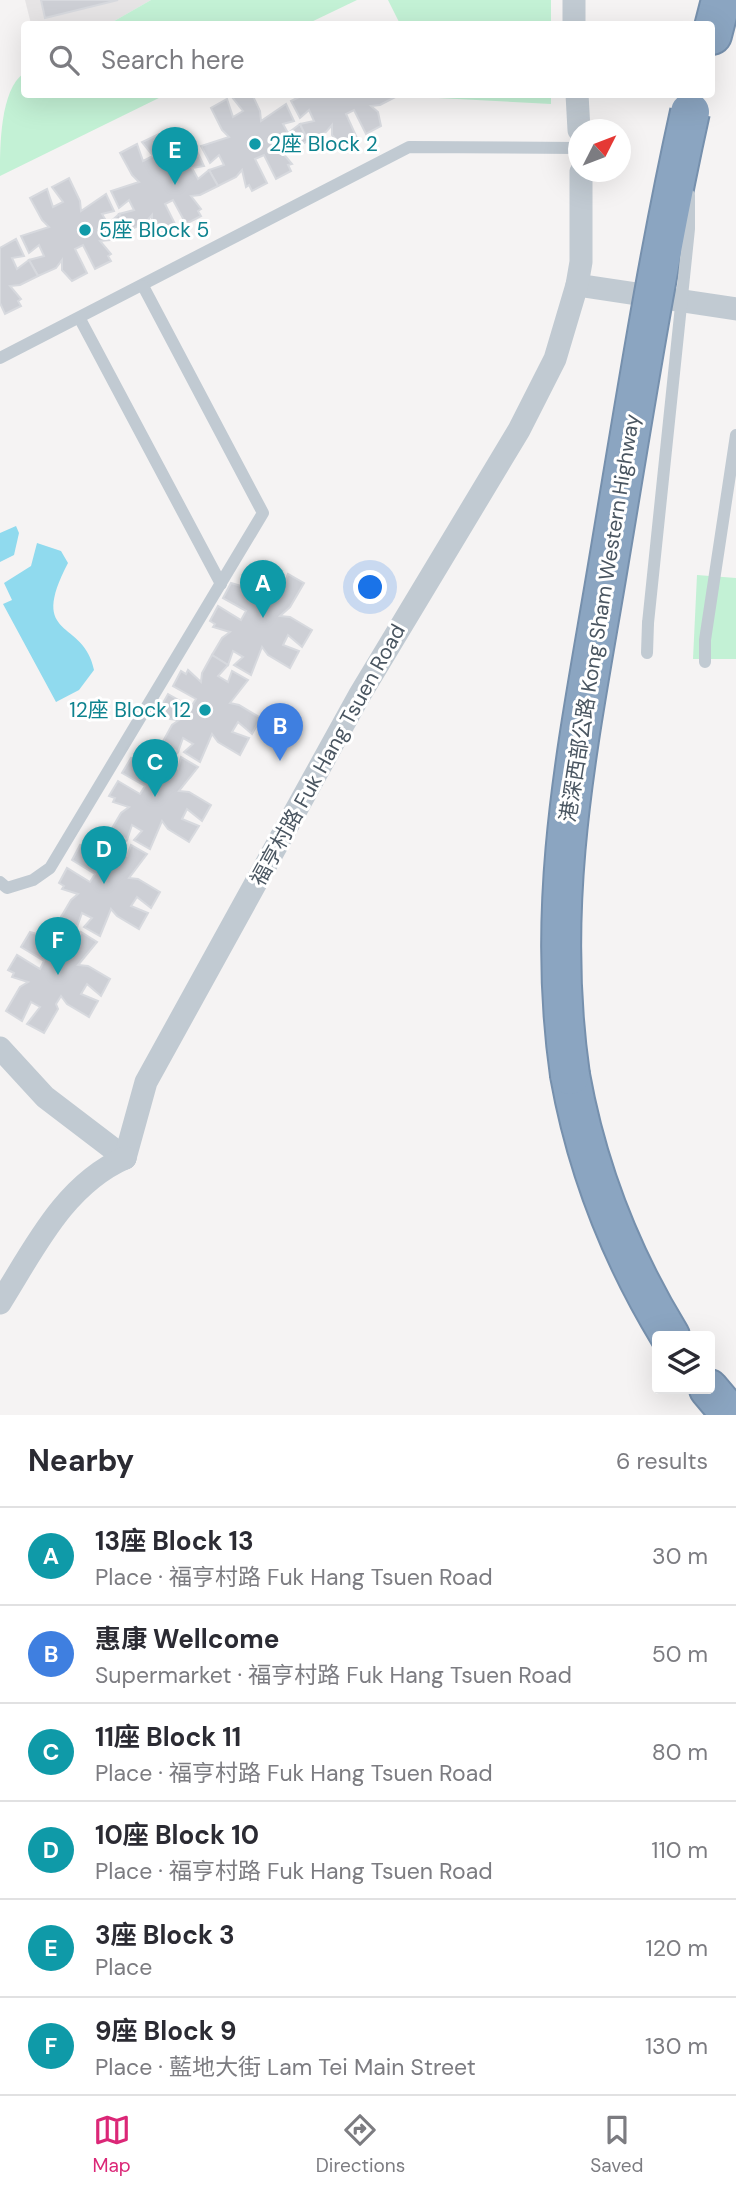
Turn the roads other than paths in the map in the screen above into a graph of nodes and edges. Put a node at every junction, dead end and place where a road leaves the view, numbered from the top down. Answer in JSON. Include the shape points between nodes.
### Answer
{"nodes":[{"id":1,"x":574,"y":0,"type":"edge"},
{"id":2,"x":721,"y":0,"type":"edge"},
{"id":3,"x":574,"y":21,"type":"edge"},
{"id":4,"x":715,"y":23,"type":"edge"},
{"id":5,"x":577,"y":98,"type":"edge"},
{"id":6,"x":692,"y":104,"type":"edge"},
{"id":7,"x":578,"y":119,"type":"edge"},
{"id":8,"x":568,"y":148,"type":"edge"},
{"id":9,"x":691,"y":180,"type":"dead end"},
{"id":10,"x":581,"y":182,"type":"edge"},
{"id":11,"x":577,"y":285,"type":"junction"},
{"id":12,"x":143,"y":286,"type":"junction"},
{"id":13,"x":669,"y":299,"type":"junction"},
{"id":14,"x":736,"y":309,"type":"edge"},
{"id":15,"x":80,"y":319,"type":"junction"},
{"id":16,"x":0,"y":358,"type":"edge"},
{"id":17,"x":736,"y":435,"type":"edge"},
{"id":18,"x":220,"y":584,"type":"junction"},
{"id":19,"x":647,"y":653,"type":"dead end"},
{"id":20,"x":705,"y":662,"type":"dead end"},
{"id":21,"x":0,"y":882,"type":"edge"},
{"id":22,"x":0,"y":1048,"type":"edge"},
{"id":23,"x":125,"y":1158,"type":"junction"},
{"id":24,"x":4,"y":1287,"type":"edge"},
{"id":25,"x":667,"y":1331,"type":"edge"},
{"id":26,"x":713,"y":1394,"type":"edge"},
{"id":27,"x":731,"y":1415,"type":"edge"}],
"edges":[{"from":1,"to":3,"type":"street"},
{"from":2,"to":4,"type":"highway"},
{"from":5,"to":7,"type":"street"},
{"from":6,"to":19,"type":"lane","bridge":true,"via":[[689,229]]},
{"from":6,"to":25,"type":"highway","name":"港深西部公路 Kong Sham Western Highway","bridge":true,"via":[[665,226],[571,779],[561,919],[565,1037],[587,1152],[628,1262]]},
{"from":8,"to":12,"type":"lane","via":[[409,147]]},
{"from":9,"to":13,"type":"lane"},
{"from":10,"to":11,"type":"street","name":"福亨村路 Fuk Hang Tsuen Road"},
{"from":11,"to":13,"type":"street"},
{"from":11,"to":23,"type":"street","name":"福亨村路 Fuk Hang Tsuen Road","via":[[555,359],[519,430],[359,696],[146,1082]]},
{"from":12,"to":15,"type":"lane"},
{"from":12,"to":18,"type":"lane","via":[[263,513]]},
{"from":13,"to":14,"type":"street"},
{"from":15,"to":16,"type":"lane"},
{"from":15,"to":18,"type":"lane"},
{"from":17,"to":20,"type":"lane"},
{"from":18,"to":21,"type":"lane","via":[[50,868],[33,880],[7,888]]},
{"from":22,"to":23,"type":"street","via":[[45,1097]]},
{"from":23,"to":24,"type":"street","via":[[106,1166],[75,1191]]},
{"from":26,"to":27,"type":"highway"}]}
